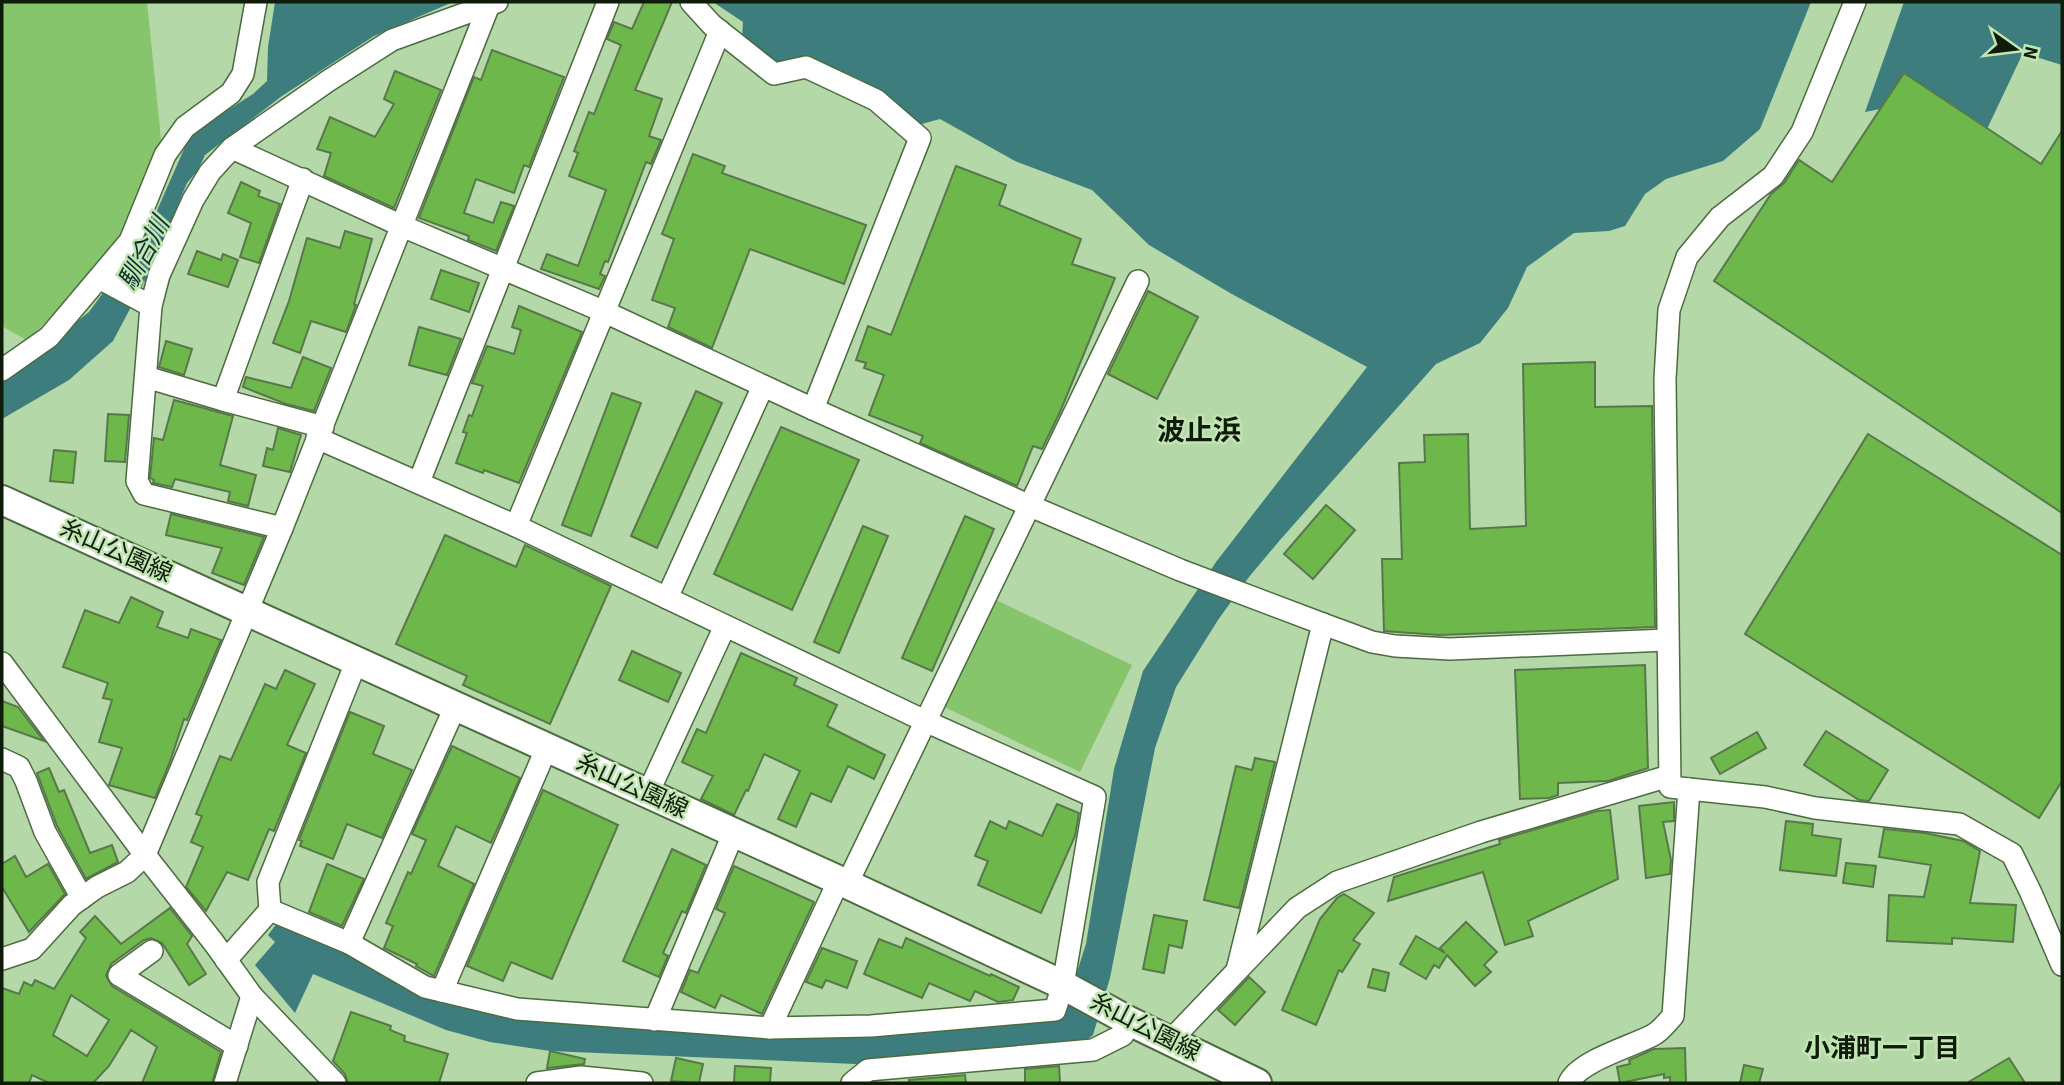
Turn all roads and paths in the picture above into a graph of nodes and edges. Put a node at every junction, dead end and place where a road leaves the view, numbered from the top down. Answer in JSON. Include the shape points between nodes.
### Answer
{"nodes":[{"id":1,"x":256,"y":2,"type":"edge"},
{"id":2,"x":608,"y":2,"type":"edge"},
{"id":3,"x":691,"y":2,"type":"edge"},
{"id":4,"x":1855,"y":2,"type":"edge"},
{"id":5,"x":493,"y":3,"type":"edge"},
{"id":6,"x":720,"y":31,"type":"junction"},
{"id":7,"x":232,"y":148,"type":"junction"},
{"id":8,"x":303,"y":179,"type":"junction"},
{"id":9,"x":401,"y":226,"type":"junction"},
{"id":10,"x":503,"y":269,"type":"junction"},
{"id":11,"x":100,"y":278,"type":"junction"},
{"id":12,"x":1138,"y":281,"type":"dead end"},
{"id":13,"x":150,"y":306,"type":"junction"},
{"id":14,"x":605,"y":312,"type":"junction"},
{"id":15,"x":2,"y":370,"type":"edge"},
{"id":16,"x":146,"y":377,"type":"junction"},
{"id":17,"x":763,"y":386,"type":"junction"},
{"id":18,"x":223,"y":400,"type":"junction"},
{"id":19,"x":813,"y":409,"type":"junction"},
{"id":20,"x":320,"y":433,"type":"junction"},
{"id":21,"x":419,"y":482,"type":"junction"},
{"id":22,"x":2,"y":500,"type":"edge"},
{"id":23,"x":1028,"y":505,"type":"junction"},
{"id":24,"x":516,"y":526,"type":"junction"},
{"id":25,"x":282,"y":528,"type":"junction"},
{"id":26,"x":667,"y":598,"type":"junction"},
{"id":27,"x":248,"y":610,"type":"junction"},
{"id":28,"x":1323,"y":624,"type":"junction"},
{"id":29,"x":725,"y":626,"type":"junction"},
{"id":30,"x":1667,"y":640,"type":"junction"},
{"id":31,"x":357,"y":660,"type":"junction"},
{"id":32,"x":2,"y":663,"type":"edge"},
{"id":33,"x":456,"y":705,"type":"junction"},
{"id":34,"x":925,"y":721,"type":"junction"},
{"id":35,"x":547,"y":747,"type":"junction"},
{"id":36,"x":2,"y":759,"type":"edge"},
{"id":37,"x":1669,"y":776,"type":"junction"},
{"id":38,"x":1689,"y":789,"type":"junction"},
{"id":39,"x":648,"y":793,"type":"junction"},
{"id":40,"x":734,"y":832,"type":"junction"},
{"id":41,"x":145,"y":855,"type":"junction"},
{"id":42,"x":843,"y":882,"type":"junction"},
{"id":43,"x":82,"y":898,"type":"junction"},
{"id":44,"x":270,"y":911,"type":"junction"},
{"id":45,"x":349,"y":943,"type":"junction"},
{"id":46,"x":152,"y":951,"type":"dead end"},
{"id":47,"x":2,"y":959,"type":"edge"},
{"id":48,"x":226,"y":960,"type":"junction"},
{"id":49,"x":2062,"y":965,"type":"edge"},
{"id":50,"x":1237,"y":970,"type":"junction"},
{"id":51,"x":1063,"y":985,"type":"junction"},
{"id":52,"x":442,"y":991,"type":"junction"},
{"id":53,"x":252,"y":996,"type":"junction"},
{"id":54,"x":655,"y":1020,"type":"junction"},
{"id":55,"x":1129,"y":1021,"type":"junction"},
{"id":56,"x":770,"y":1028,"type":"junction"},
{"id":57,"x":1170,"y":1041,"type":"junction"},
{"id":58,"x":237,"y":1046,"type":"junction"},
{"id":59,"x":330,"y":1082,"type":"edge"},
{"id":60,"x":225,"y":1083,"type":"edge"},
{"id":61,"x":537,"y":1083,"type":"edge"},
{"id":62,"x":642,"y":1083,"type":"edge"},
{"id":63,"x":852,"y":1083,"type":"edge"},
{"id":64,"x":1257,"y":1083,"type":"edge"},
{"id":65,"x":1569,"y":1083,"type":"edge"}],
"edges":[{"from":1,"to":11,"type":"street","via":[[243,74],[231,93],[185,127],[165,155],[130,241]]},
{"from":2,"to":10,"type":"street"},
{"from":3,"to":6,"type":"street"},
{"from":4,"to":30,"type":"street","via":[[1802,132],[1773,176],[1720,217],[1687,257],[1669,310],[1665,379]]},
{"from":5,"to":7,"type":"street","via":[[392,40]]},
{"from":5,"to":9,"type":"street"},
{"from":6,"to":14,"type":"street"},
{"from":6,"to":19,"type":"street","via":[[774,74],[806,67],[876,100],[920,138]]},
{"from":7,"to":8,"type":"street"},
{"from":7,"to":13,"type":"street","via":[[193,200]]},
{"from":8,"to":9,"type":"street"},
{"from":8,"to":18,"type":"street"},
{"from":9,"to":10,"type":"street"},
{"from":9,"to":20,"type":"street"},
{"from":10,"to":14,"type":"street"},
{"from":10,"to":21,"type":"street"},
{"from":11,"to":13,"type":"street"},
{"from":11,"to":15,"type":"street","via":[[49,337]]},
{"from":12,"to":23,"type":"street"},
{"from":13,"to":16,"type":"street"},
{"from":14,"to":17,"type":"street"},
{"from":14,"to":24,"type":"street"},
{"from":16,"to":18,"type":"street"},
{"from":16,"to":25,"type":"street","via":[[137,481],[144,494]]},
{"from":17,"to":19,"type":"street"},
{"from":17,"to":26,"type":"street"},
{"from":18,"to":20,"type":"street"},
{"from":19,"to":23,"type":"street"},
{"from":20,"to":21,"type":"street"},
{"from":20,"to":25,"type":"street"},
{"from":21,"to":24,"type":"street"},
{"from":22,"to":27,"type":"main road","name":"糸山公園線"},
{"from":23,"to":28,"type":"street"},
{"from":23,"to":34,"type":"street"},
{"from":24,"to":26,"type":"street"},
{"from":25,"to":27,"type":"street"},
{"from":26,"to":29,"type":"street"},
{"from":27,"to":31,"type":"main road","name":"糸山公園線"},
{"from":27,"to":41,"type":"street"},
{"from":28,"to":30,"type":"street","via":[[1372,642],[1450,649]]},
{"from":28,"to":50,"type":"street"},
{"from":29,"to":34,"type":"street"},
{"from":29,"to":39,"type":"street"},
{"from":30,"to":37,"type":"street"},
{"from":31,"to":33,"type":"main road","name":"糸山公園線"},
{"from":31,"to":44,"type":"street","via":[[268,882]]},
{"from":32,"to":41,"type":"street"},
{"from":33,"to":35,"type":"main road","name":"糸山公園線"},
{"from":33,"to":45,"type":"street"},
{"from":34,"to":42,"type":"street"},
{"from":34,"to":51,"type":"street","via":[[1095,797]]},
{"from":35,"to":39,"type":"main road","name":"糸山公園線"},
{"from":35,"to":52,"type":"street"},
{"from":36,"to":43,"type":"street","via":[[19,767],[45,832]]},
{"from":37,"to":38,"type":"street","via":[[1670,787]]},
{"from":37,"to":50,"type":"street","via":[[1481,832],[1337,882],[1297,908]]},
{"from":38,"to":49,"type":"street","via":[[1959,824],[2012,855]]},
{"from":38,"to":65,"type":"street","via":[[1673,1016],[1656,1034],[1605,1055]]},
{"from":39,"to":40,"type":"main road","name":"糸山公園線"},
{"from":40,"to":42,"type":"main road","name":"糸山公園線"},
{"from":40,"to":54,"type":"street"},
{"from":41,"to":43,"type":"street","via":[[127,872]]},
{"from":41,"to":48,"type":"street"},
{"from":42,"to":51,"type":"main road","name":"糸山公園線"},
{"from":42,"to":56,"type":"street"},
{"from":43,"to":47,"type":"street","via":[[32,949]]},
{"from":44,"to":45,"type":"street"},
{"from":44,"to":48,"type":"street"},
{"from":45,"to":52,"type":"street","via":[[425,987]]},
{"from":46,"to":58,"type":"street","via":[[119,975]]},
{"from":48,"to":53,"type":"street"},
{"from":50,"to":57,"type":"street"},
{"from":51,"to":55,"type":"main road","name":"糸山公園線"},
{"from":51,"to":56,"type":"street","via":[[1055,1010],[871,1026]]},
{"from":52,"to":54,"type":"street","via":[[517,1009]]},
{"from":53,"to":58,"type":"street"},
{"from":53,"to":59,"type":"street"},
{"from":54,"to":56,"type":"street"},
{"from":55,"to":57,"type":"main road","name":"糸山公園線"},
{"from":55,"to":63,"type":"street","via":[[1123,1035],[1093,1050],[868,1070]]},
{"from":57,"to":64,"type":"main road","name":"糸山公園線"},
{"from":58,"to":60,"type":"street"},
{"from":61,"to":62,"type":"street","via":[[580,1077]]}]}
